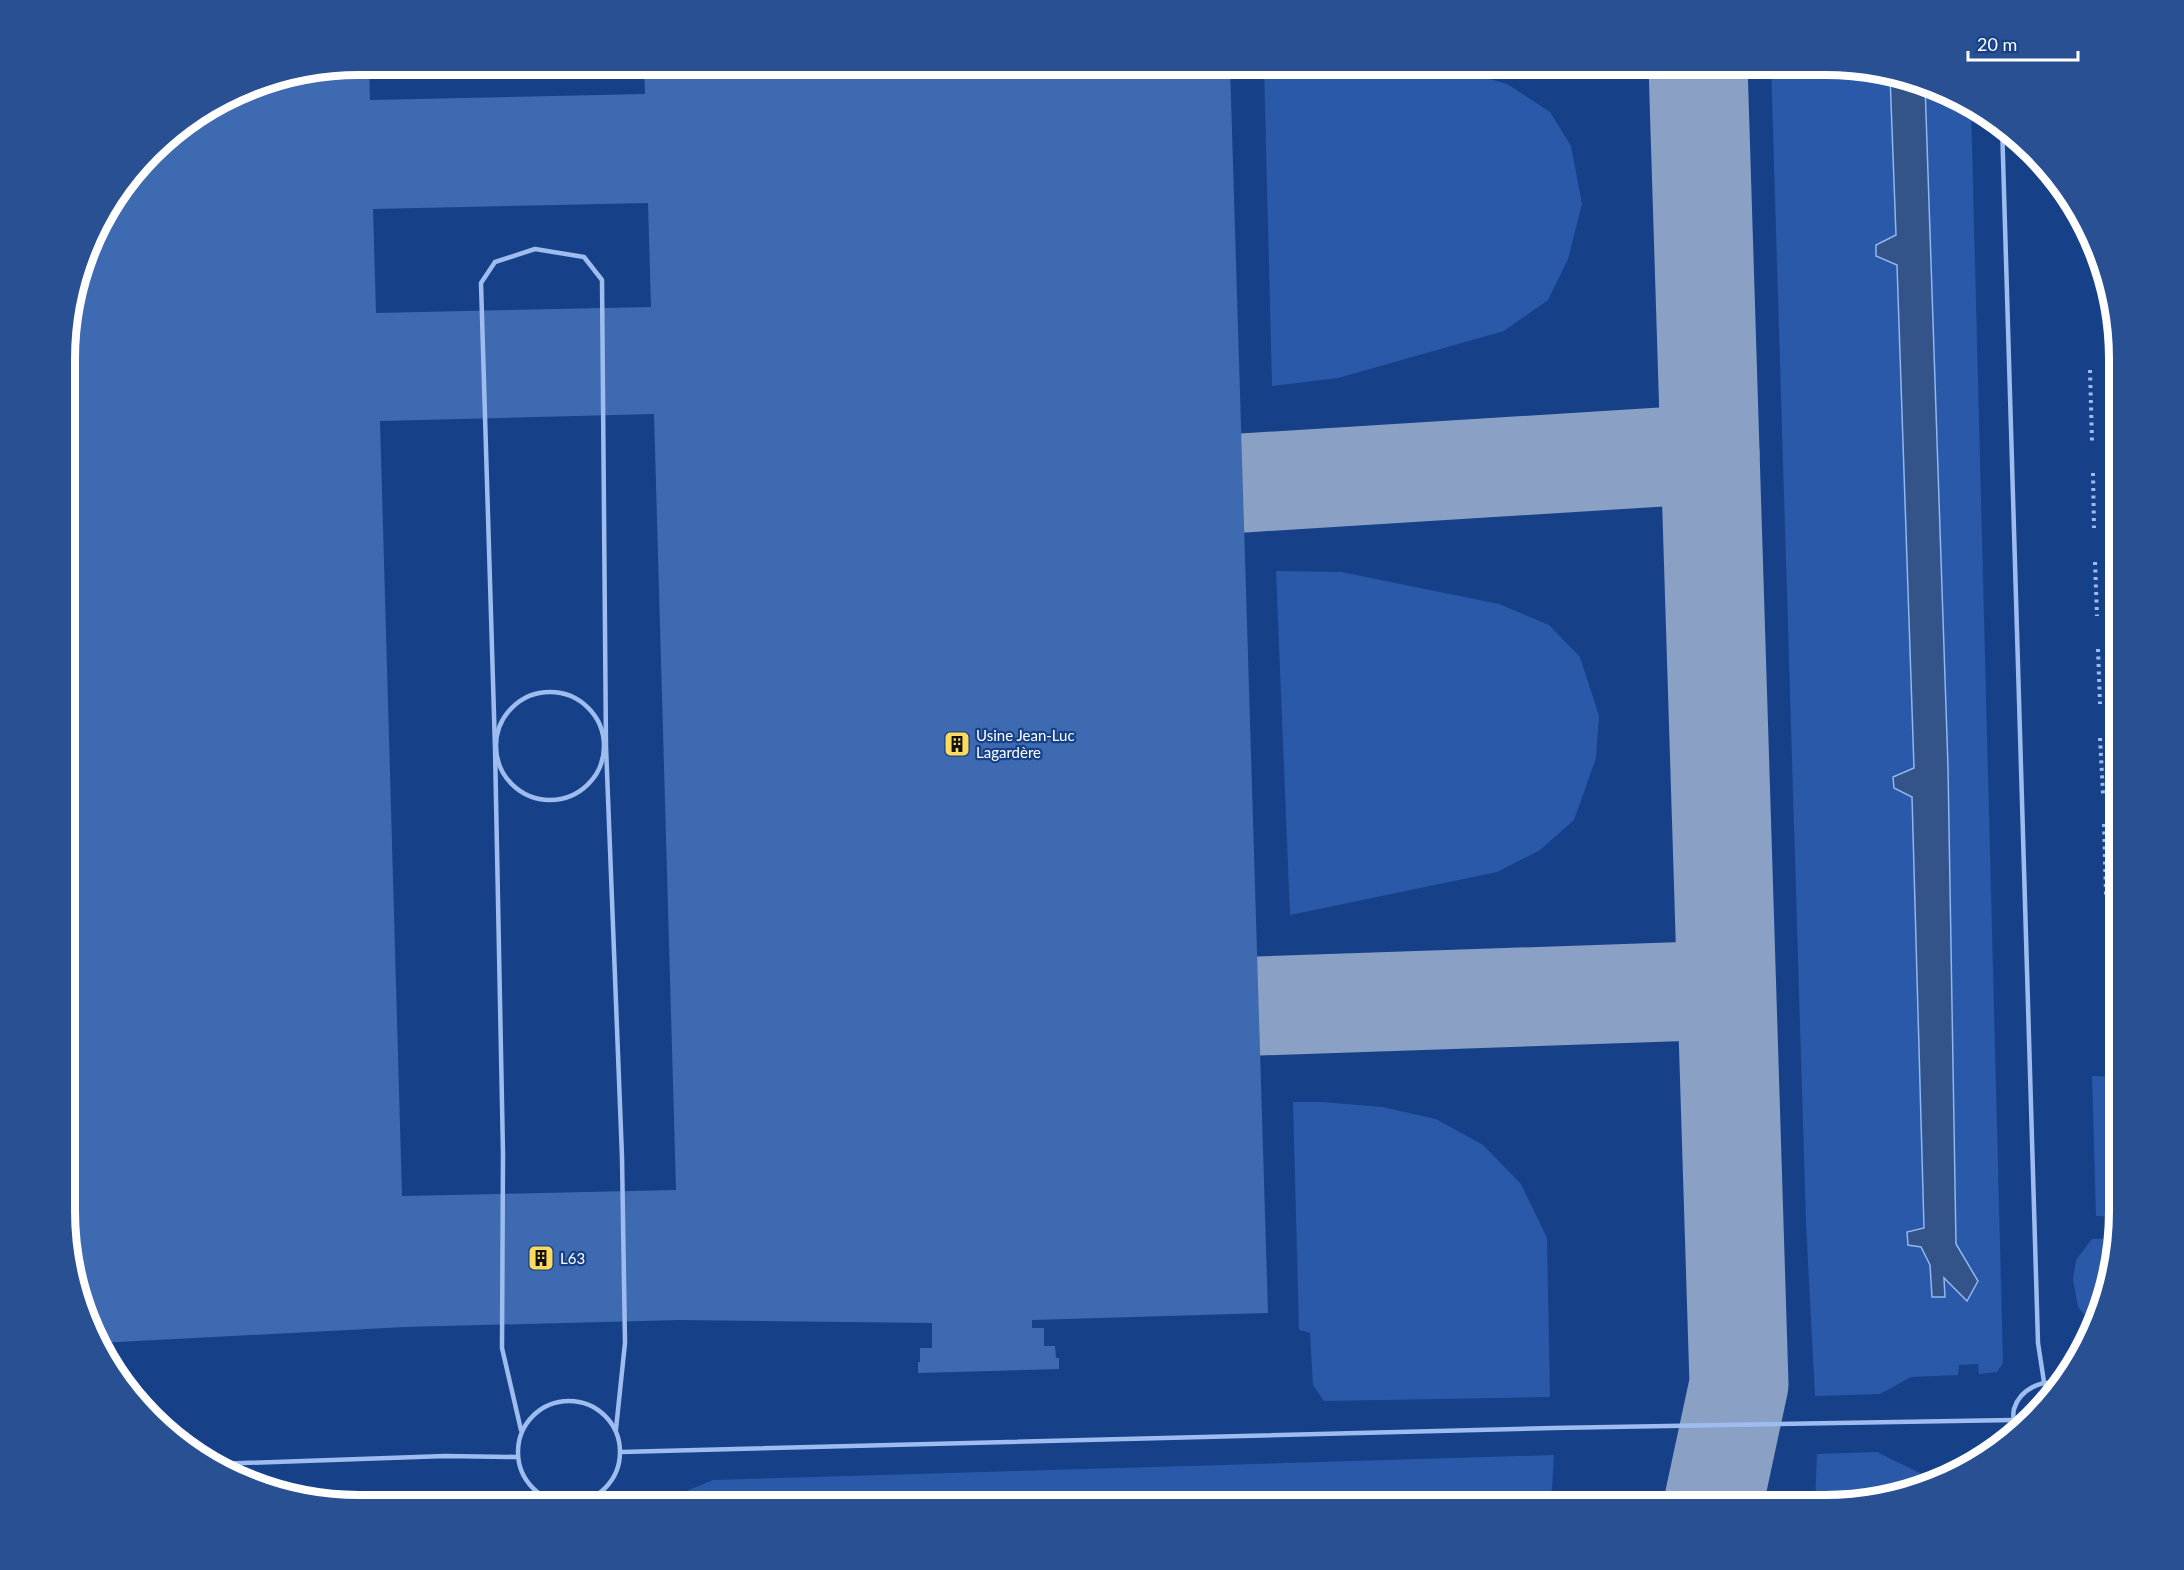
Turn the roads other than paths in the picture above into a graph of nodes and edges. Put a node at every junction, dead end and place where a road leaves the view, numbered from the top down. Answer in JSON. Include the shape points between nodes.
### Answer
{"nodes":[{"id":1,"x":2002,"y":137,"type":"edge"},
{"id":2,"x":606,"y":746,"type":"junction"},
{"id":3,"x":495,"y":748,"type":"junction"},
{"id":4,"x":2044,"y":1382,"type":"junction"},
{"id":5,"x":2051,"y":1383,"type":"edge"},
{"id":6,"x":2013,"y":1420,"type":"junction"},
{"id":7,"x":2014,"y":1423,"type":"edge"},
{"id":8,"x":616,"y":1429,"type":"junction"},
{"id":9,"x":522,"y":1430,"type":"junction"},
{"id":10,"x":621,"y":1452,"type":"junction"},
{"id":11,"x":517,"y":1457,"type":"junction"},
{"id":12,"x":229,"y":1464,"type":"edge"},
{"id":13,"x":542,"y":1495,"type":"edge"},
{"id":14,"x":598,"y":1495,"type":"edge"}],
"edges":[{"from":1,"to":4,"type":"lane","via":[[2038,1331]]},
{"from":2,"to":3,"type":"lane","via":[[598,774],[582,791],[552,801],[525,795],[505,777]]},
{"from":2,"to":3,"type":"lane","via":[[592,711],[572,696],[546,691],[524,698],[506,714]]},
{"from":2,"to":3,"type":"lane","via":[[602,280],[584,257],[535,249],[495,262],[481,283]]},
{"from":2,"to":8,"type":"lane","via":[[623,1192],[625,1342]]},
{"from":3,"to":9,"type":"lane","via":[[503,1154],[502,1348]]},
{"from":4,"to":5,"type":"lane"},
{"from":4,"to":6,"type":"lane","via":[[2028,1389],[2020,1398]]},
{"from":6,"to":7,"type":"lane"},
{"from":6,"to":10,"type":"lane"},
{"from":8,"to":9,"type":"lane","via":[[599,1409],[571,1399],[534,1413]]},
{"from":8,"to":10,"type":"lane"},
{"from":9,"to":11,"type":"lane"},
{"from":10,"to":14,"type":"lane","via":[[615,1478]]},
{"from":11,"to":12,"type":"lane"},
{"from":11,"to":13,"type":"lane","via":[[532,1488]]}]}
